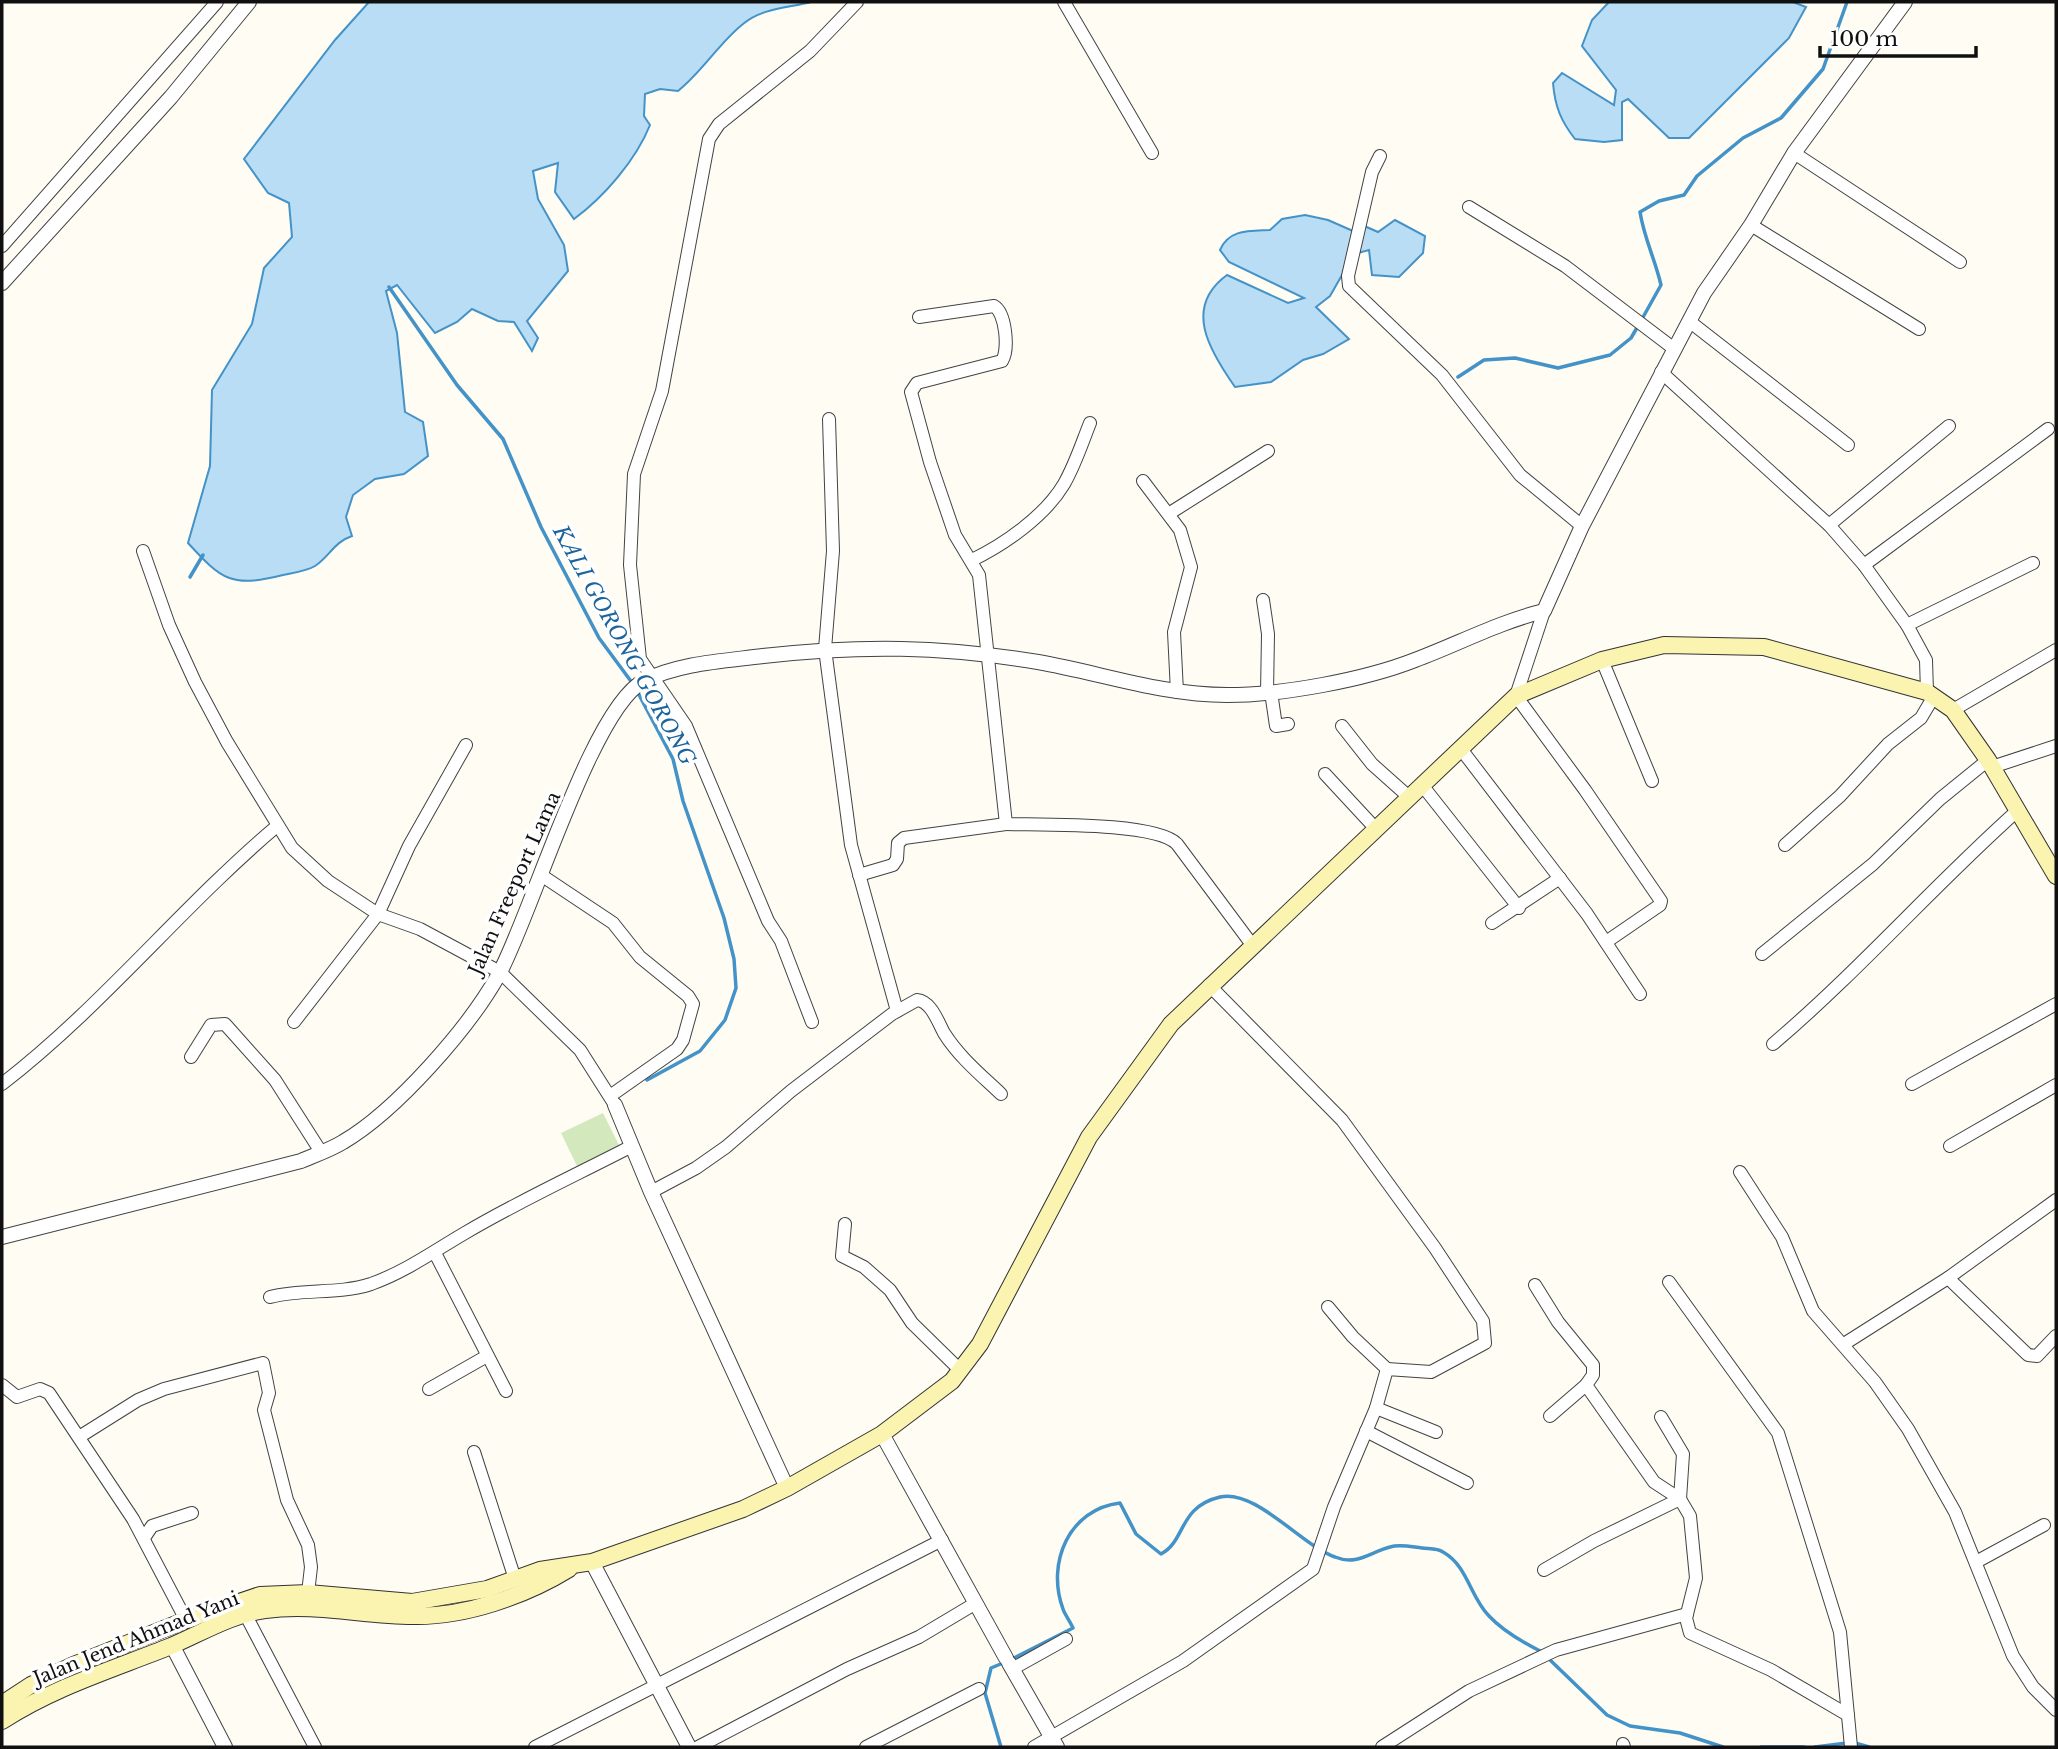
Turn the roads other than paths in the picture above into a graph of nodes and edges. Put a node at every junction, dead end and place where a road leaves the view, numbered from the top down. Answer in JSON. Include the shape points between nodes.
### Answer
{"nodes":[{"id":1,"x":217,"y":2,"type":"edge"},
{"id":2,"x":249,"y":2,"type":"edge"},
{"id":3,"x":857,"y":2,"type":"edge"},
{"id":4,"x":1064,"y":2,"type":"edge"},
{"id":5,"x":1905,"y":2,"type":"edge"},
{"id":6,"x":1152,"y":153,"type":"dead end"},
{"id":7,"x":1794,"y":153,"type":"junction"},
{"id":8,"x":1380,"y":156,"type":"dead end"},
{"id":9,"x":1469,"y":207,"type":"dead end"},
{"id":10,"x":1751,"y":225,"type":"junction"},
{"id":11,"x":2,"y":246,"type":"edge"},
{"id":12,"x":1960,"y":262,"type":"dead end"},
{"id":13,"x":2,"y":283,"type":"edge"},
{"id":14,"x":919,"y":317,"type":"dead end"},
{"id":15,"x":1689,"y":321,"type":"junction"},
{"id":16,"x":1919,"y":329,"type":"dead end"},
{"id":17,"x":1673,"y":348,"type":"junction"},
{"id":18,"x":1661,"y":372,"type":"junction"},
{"id":19,"x":830,"y":419,"type":"dead end"},
{"id":20,"x":1090,"y":424,"type":"dead end"},
{"id":21,"x":1949,"y":426,"type":"dead end"},
{"id":22,"x":2048,"y":429,"type":"dead end"},
{"id":23,"x":1848,"y":445,"type":"dead end"},
{"id":24,"x":1268,"y":452,"type":"dead end"},
{"id":25,"x":1143,"y":481,"type":"dead end"},
{"id":26,"x":1170,"y":513,"type":"junction"},
{"id":27,"x":1829,"y":525,"type":"junction"},
{"id":28,"x":1582,"y":526,"type":"junction"},
{"id":29,"x":143,"y":551,"type":"dead end"},
{"id":30,"x":972,"y":560,"type":"junction"},
{"id":31,"x":2033,"y":563,"type":"dead end"},
{"id":32,"x":1864,"y":565,"type":"junction"},
{"id":33,"x":1263,"y":600,"type":"dead end"},
{"id":34,"x":1544,"y":611,"type":"junction"},
{"id":35,"x":1907,"y":625,"type":"junction"},
{"id":36,"x":825,"y":649,"type":"junction"},
{"id":37,"x":2056,"y":650,"type":"edge"},
{"id":38,"x":987,"y":654,"type":"junction"},
{"id":39,"x":1602,"y":660,"type":"junction"},
{"id":40,"x":648,"y":680,"type":"junction"},
{"id":41,"x":1177,"y":692,"type":"junction"},
{"id":42,"x":1269,"y":692,"type":"junction"},
{"id":43,"x":1930,"y":694,"type":"junction"},
{"id":44,"x":1516,"y":696,"type":"junction"},
{"id":45,"x":1953,"y":710,"type":"junction"},
{"id":46,"x":1288,"y":724,"type":"dead end"},
{"id":47,"x":1342,"y":726,"type":"dead end"},
{"id":48,"x":466,"y":746,"type":"dead end"},
{"id":49,"x":2056,"y":746,"type":"edge"},
{"id":50,"x":1461,"y":749,"type":"junction"},
{"id":51,"x":1990,"y":764,"type":"junction"},
{"id":52,"x":1325,"y":774,"type":"dead end"},
{"id":53,"x":1652,"y":781,"type":"dead end"},
{"id":54,"x":1422,"y":785,"type":"junction"},
{"id":55,"x":1409,"y":797,"type":"junction"},
{"id":56,"x":2017,"y":811,"type":"junction"},
{"id":57,"x":1006,"y":824,"type":"junction"},
{"id":58,"x":1376,"y":829,"type":"junction"},
{"id":59,"x":280,"y":831,"type":"junction"},
{"id":60,"x":1784,"y":845,"type":"dead end"},
{"id":61,"x":541,"y":875,"type":"junction"},
{"id":62,"x":859,"y":875,"type":"junction"},
{"id":63,"x":2056,"y":876,"type":"edge"},
{"id":64,"x":1560,"y":878,"type":"junction"},
{"id":65,"x":1519,"y":908,"type":"junction"},
{"id":66,"x":378,"y":914,"type":"junction"},
{"id":67,"x":1492,"y":923,"type":"dead end"},
{"id":68,"x":1606,"y":942,"type":"junction"},
{"id":69,"x":1253,"y":946,"type":"junction"},
{"id":70,"x":1762,"y":954,"type":"dead end"},
{"id":71,"x":500,"y":972,"type":"junction"},
{"id":72,"x":1209,"y":985,"type":"junction"},
{"id":73,"x":1640,"y":994,"type":"dead end"},
{"id":74,"x":2056,"y":1004,"type":"edge"},
{"id":75,"x":897,"y":1011,"type":"junction"},
{"id":76,"x":812,"y":1022,"type":"dead end"},
{"id":77,"x":294,"y":1023,"type":"dead end"},
{"id":78,"x":1773,"y":1045,"type":"dead end"},
{"id":79,"x":191,"y":1058,"type":"dead end"},
{"id":80,"x":2,"y":1084,"type":"edge"},
{"id":81,"x":1912,"y":1084,"type":"dead end"},
{"id":82,"x":2056,"y":1085,"type":"edge"},
{"id":83,"x":1001,"y":1094,"type":"dead end"},
{"id":84,"x":612,"y":1100,"type":"junction"},
{"id":85,"x":632,"y":1146,"type":"junction"},
{"id":86,"x":1950,"y":1146,"type":"dead end"},
{"id":87,"x":321,"y":1152,"type":"junction"},
{"id":88,"x":1740,"y":1172,"type":"dead end"},
{"id":89,"x":651,"y":1192,"type":"junction"},
{"id":90,"x":2056,"y":1200,"type":"edge"},
{"id":91,"x":845,"y":1224,"type":"dead end"},
{"id":92,"x":2,"y":1237,"type":"edge"},
{"id":93,"x":435,"y":1253,"type":"junction"},
{"id":94,"x":1948,"y":1278,"type":"junction"},
{"id":95,"x":1670,"y":1282,"type":"dead end"},
{"id":96,"x":1535,"y":1285,"type":"dead end"},
{"id":97,"x":270,"y":1297,"type":"dead end"},
{"id":98,"x":1328,"y":1307,"type":"dead end"},
{"id":99,"x":2056,"y":1336,"type":"edge"},
{"id":100,"x":1844,"y":1344,"type":"junction"},
{"id":101,"x":487,"y":1356,"type":"junction"},
{"id":102,"x":1387,"y":1369,"type":"junction"},
{"id":103,"x":961,"y":1371,"type":"junction"},
{"id":104,"x":2,"y":1385,"type":"edge"},
{"id":105,"x":1586,"y":1385,"type":"junction"},
{"id":106,"x":429,"y":1389,"type":"dead end"},
{"id":107,"x":506,"y":1391,"type":"dead end"},
{"id":108,"x":1376,"y":1408,"type":"junction"},
{"id":109,"x":1550,"y":1416,"type":"dead end"},
{"id":110,"x":1661,"y":1417,"type":"dead end"},
{"id":111,"x":1366,"y":1431,"type":"junction"},
{"id":112,"x":1436,"y":1432,"type":"dead end"},
{"id":113,"x":882,"y":1434,"type":"junction"},
{"id":114,"x":79,"y":1437,"type":"junction"},
{"id":115,"x":474,"y":1452,"type":"dead end"},
{"id":116,"x":1467,"y":1483,"type":"dead end"},
{"id":117,"x":787,"y":1488,"type":"junction"},
{"id":118,"x":1679,"y":1499,"type":"junction"},
{"id":119,"x":192,"y":1513,"type":"dead end"},
{"id":120,"x":2044,"y":1525,"type":"dead end"},
{"id":121,"x":144,"y":1538,"type":"junction"},
{"id":122,"x":942,"y":1540,"type":"junction"},
{"id":123,"x":592,"y":1562,"type":"junction"},
{"id":124,"x":1976,"y":1562,"type":"junction"},
{"id":125,"x":574,"y":1566,"type":"junction"},
{"id":126,"x":1544,"y":1570,"type":"dead end"},
{"id":127,"x":515,"y":1579,"type":"junction"},
{"id":128,"x":308,"y":1593,"type":"junction"},
{"id":129,"x":976,"y":1603,"type":"junction"},
{"id":130,"x":242,"y":1609,"type":"junction"},
{"id":131,"x":1687,"y":1614,"type":"junction"},
{"id":132,"x":186,"y":1620,"type":"junction"},
{"id":133,"x":1066,"y":1639,"type":"dead end"},
{"id":134,"x":172,"y":1645,"type":"junction"},
{"id":135,"x":1009,"y":1663,"type":"junction"},
{"id":136,"x":655,"y":1683,"type":"junction"},
{"id":137,"x":979,"y":1689,"type":"dead end"},
{"id":138,"x":2,"y":1704,"type":"edge"},
{"id":139,"x":2056,"y":1710,"type":"edge"},
{"id":140,"x":1848,"y":1715,"type":"junction"},
{"id":141,"x":2,"y":1721,"type":"edge"},
{"id":142,"x":1054,"y":1743,"type":"edge"},
{"id":143,"x":1390,"y":1745,"type":"edge"},
{"id":144,"x":225,"y":1747,"type":"edge"},
{"id":145,"x":315,"y":1747,"type":"edge"},
{"id":146,"x":534,"y":1747,"type":"edge"},
{"id":147,"x":690,"y":1747,"type":"edge"},
{"id":148,"x":698,"y":1747,"type":"edge"},
{"id":149,"x":866,"y":1747,"type":"edge"},
{"id":150,"x":1034,"y":1747,"type":"edge"},
{"id":151,"x":1851,"y":1747,"type":"edge"}],
"edges":[{"from":1,"to":11,"type":"street"},
{"from":2,"to":13,"type":"street","via":[[171,97]]},
{"from":3,"to":40,"type":"street","via":[[810,51],[719,124],[709,139],[662,391],[638,453],[631,501],[630,565],[638,652]]},
{"from":4,"to":6,"type":"street"},
{"from":5,"to":7,"type":"street"},
{"from":7,"to":10,"type":"street"},
{"from":7,"to":12,"type":"street"},
{"from":8,"to":28,"type":"street","via":[[1350,265],[1352,290],[1443,375],[1520,475]]},
{"from":9,"to":17,"type":"street","via":[[1565,266]]},
{"from":10,"to":15,"type":"street"},
{"from":10,"to":16,"type":"street"},
{"from":14,"to":30,"type":"street","via":[[994,306],[1001,313],[1006,353],[1002,361],[917,383],[911,392],[955,535]]},
{"from":15,"to":17,"type":"street"},
{"from":15,"to":23,"type":"street"},
{"from":17,"to":18,"type":"street"},
{"from":18,"to":27,"type":"street"},
{"from":18,"to":28,"type":"street"},
{"from":19,"to":36,"type":"street","via":[[833,551]]},
{"from":20,"to":30,"type":"street","via":[[1069,474],[1052,500],[1004,542]]},
{"from":21,"to":27,"type":"street"},
{"from":22,"to":32,"type":"street"},
{"from":24,"to":26,"type":"street"},
{"from":25,"to":26,"type":"street"},
{"from":26,"to":41,"type":"street","via":[[1191,566],[1174,632]]},
{"from":27,"to":32,"type":"street"},
{"from":28,"to":34,"type":"street"},
{"from":29,"to":59,"type":"street","via":[[195,682]]},
{"from":30,"to":38,"type":"street","via":[[979,575]]},
{"from":31,"to":35,"type":"street"},
{"from":32,"to":35,"type":"street"},
{"from":33,"to":42,"type":"street"},
{"from":34,"to":42,"type":"street","via":[[1411,662]]},
{"from":34,"to":44,"type":"street"},
{"from":35,"to":43,"type":"street","via":[[1928,665]]},
{"from":36,"to":38,"type":"street","via":[[888,646]]},
{"from":36,"to":40,"type":"street","via":[[720,661]]},
{"from":36,"to":62,"type":"street","via":[[848,828]]},
{"from":37,"to":45,"type":"street"},
{"from":38,"to":41,"type":"street"},
{"from":38,"to":57,"type":"street"},
{"from":39,"to":43,"type":"main road","via":[[1664,645],[1765,647]]},
{"from":39,"to":44,"type":"main road"},
{"from":39,"to":53,"type":"street"},
{"from":40,"to":61,"type":"street","name":"Jalan Freeport Lama","via":[[624,698],[609,721]]},
{"from":40,"to":76,"type":"street","via":[[693,741]]},
{"from":41,"to":42,"type":"street"},
{"from":42,"to":46,"type":"street","via":[[1276,726]]},
{"from":43,"to":45,"type":"main road"},
{"from":43,"to":60,"type":"street","via":[[1921,718]]},
{"from":44,"to":50,"type":"main road","name":"Jalan Jend Ahmad Yani"},
{"from":44,"to":68,"type":"street","via":[[1659,897],[1660,905]]},
{"from":45,"to":51,"type":"main road"},
{"from":47,"to":55,"type":"street","via":[[1372,764]]},
{"from":48,"to":66,"type":"street","via":[[409,846]]},
{"from":49,"to":51,"type":"street"},
{"from":50,"to":54,"type":"main road","name":"Jalan Jend Ahmad Yani"},
{"from":50,"to":64,"type":"street"},
{"from":51,"to":56,"type":"main road"},
{"from":51,"to":70,"type":"street","via":[[1940,799],[1873,864]]},
{"from":52,"to":58,"type":"street"},
{"from":54,"to":55,"type":"main road","name":"Jalan Jend Ahmad Yani"},
{"from":54,"to":65,"type":"street"},
{"from":55,"to":58,"type":"main road","name":"Jalan Jend Ahmad Yani"},
{"from":56,"to":63,"type":"main road"},
{"from":56,"to":78,"type":"street","via":[[1956,866],[1833,993]]},
{"from":57,"to":62,"type":"street","via":[[904,838],[898,843],[893,865]]},
{"from":57,"to":69,"type":"street","via":[[1101,827],[1166,835]]},
{"from":58,"to":69,"type":"main road","name":"Jalan Jend Ahmad Yani"},
{"from":59,"to":66,"type":"street","via":[[328,881]]},
{"from":59,"to":80,"type":"street","via":[[227,869],[92,1005]]},
{"from":61,"to":71,"type":"street","name":"Jalan Freeport Lama"},
{"from":61,"to":84,"type":"street","via":[[613,923],[640,957],[693,1004],[681,1044]]},
{"from":62,"to":75,"type":"street"},
{"from":64,"to":65,"type":"street"},
{"from":64,"to":68,"type":"street"},
{"from":65,"to":67,"type":"street"},
{"from":66,"to":71,"type":"street","via":[[420,929]]},
{"from":66,"to":77,"type":"street"},
{"from":68,"to":73,"type":"street"},
{"from":69,"to":72,"type":"main road","name":"Jalan Jend Ahmad Yani"},
{"from":71,"to":84,"type":"street","via":[[580,1050]]},
{"from":71,"to":87,"type":"street","name":"Jalan Freeport Lama","via":[[472,1016],[402,1093],[364,1128]]},
{"from":72,"to":102,"type":"street","via":[[1342,1119],[1483,1321],[1485,1343],[1467,1355],[1431,1372]]},
{"from":72,"to":103,"type":"main road","name":"Jalan Jend Ahmad Yani","via":[[1159,1037],[1089,1137],[980,1345]]},
{"from":74,"to":81,"type":"street"},
{"from":75,"to":83,"type":"street","via":[[923,1000],[968,1063]]},
{"from":75,"to":89,"type":"street","via":[[726,1147]]},
{"from":79,"to":87,"type":"street","via":[[211,1025],[225,1024],[275,1080]]},
{"from":82,"to":86,"type":"street"},
{"from":84,"to":85,"type":"street"},
{"from":85,"to":89,"type":"street"},
{"from":85,"to":93,"type":"street"},
{"from":87,"to":92,"type":"street","name":"Jalan Freeport Lama","via":[[279,1168]]},
{"from":88,"to":100,"type":"street","via":[[1782,1237],[1814,1311]]},
{"from":89,"to":117,"type":"street"},
{"from":90,"to":94,"type":"street"},
{"from":91,"to":103,"type":"street","via":[[842,1256],[864,1267],[890,1290],[912,1323]]},
{"from":93,"to":97,"type":"street","via":[[363,1286]]},
{"from":93,"to":101,"type":"street"},
{"from":94,"to":99,"type":"street","via":[[2028,1355],[2037,1356]]},
{"from":94,"to":100,"type":"street"},
{"from":95,"to":140,"type":"street","via":[[1778,1433],[1840,1632]]},
{"from":96,"to":105,"type":"street","via":[[1592,1365]]},
{"from":98,"to":102,"type":"street"},
{"from":100,"to":124,"type":"street","via":[[1908,1429],[1955,1513]]},
{"from":101,"to":106,"type":"street"},
{"from":101,"to":107,"type":"street"},
{"from":102,"to":108,"type":"street"},
{"from":103,"to":113,"type":"main road","name":"Jalan Jend Ahmad Yani"},
{"from":104,"to":114,"type":"street","via":[[17,1397],[45,1390]]},
{"from":105,"to":109,"type":"street"},
{"from":105,"to":118,"type":"street","via":[[1654,1482]]},
{"from":108,"to":111,"type":"street"},
{"from":108,"to":112,"type":"street"},
{"from":110,"to":118,"type":"street","via":[[1683,1454]]},
{"from":111,"to":116,"type":"street"},
{"from":111,"to":142,"type":"street","via":[[1313,1569],[1193,1654]]},
{"from":113,"to":117,"type":"main road","name":"Jalan Jend Ahmad Yani"},
{"from":113,"to":122,"type":"street"},
{"from":114,"to":121,"type":"street"},
{"from":114,"to":128,"type":"street","via":[[164,1389],[263,1363],[269,1393],[264,1410],[288,1500],[308,1545]]},
{"from":115,"to":127,"type":"street"},
{"from":117,"to":123,"type":"main road","name":"Jalan Jend Ahmad Yani"},
{"from":118,"to":126,"type":"street"},
{"from":118,"to":131,"type":"street","via":[[1690,1516],[1695,1556],[1696,1578]]},
{"from":119,"to":121,"type":"street","via":[[152,1526]]},
{"from":120,"to":124,"type":"street"},
{"from":121,"to":132,"type":"street"},
{"from":122,"to":129,"type":"street"},
{"from":122,"to":136,"type":"street"},
{"from":123,"to":125,"type":"main road","name":"Jalan Jend Ahmad Yani"},
{"from":123,"to":136,"type":"street"},
{"from":124,"to":139,"type":"street","via":[[2013,1656],[2033,1687]]},
{"from":125,"to":127,"type":"main road","name":"Jalan Jend Ahmad Yani"},
{"from":125,"to":130,"type":"main road","name":"Jalan Jend Ahmad Yani","via":[[546,1583],[453,1612],[414,1616]]},
{"from":127,"to":128,"type":"main road","name":"Jalan Jend Ahmad Yani","via":[[487,1589],[412,1602]]},
{"from":128,"to":130,"type":"main road","name":"Jalan Jend Ahmad Yani","via":[[260,1595]]},
{"from":129,"to":135,"type":"street"},
{"from":129,"to":148,"type":"street","via":[[919,1637]]},
{"from":130,"to":132,"type":"main road","name":"Jalan Jend Ahmad Yani"},
{"from":130,"to":134,"type":"main road","name":"Jalan Jend Ahmad Yani"},
{"from":130,"to":145,"type":"street"},
{"from":131,"to":140,"type":"street","via":[[1688,1630],[1696,1638],[1771,1670]]},
{"from":131,"to":143,"type":"street","via":[[1540,1657],[1457,1697]]},
{"from":132,"to":138,"type":"main road","name":"Jalan Jend Ahmad Yani","via":[[76,1664]]},
{"from":133,"to":135,"type":"street"},
{"from":134,"to":141,"type":"main road","name":"Jalan Jend Ahmad Yani","via":[[82,1679]]},
{"from":134,"to":144,"type":"street"},
{"from":135,"to":142,"type":"street"},
{"from":136,"to":146,"type":"street"},
{"from":136,"to":147,"type":"street"},
{"from":137,"to":149,"type":"street"},
{"from":140,"to":151,"type":"street"},
{"from":142,"to":150,"type":"street"}]}
